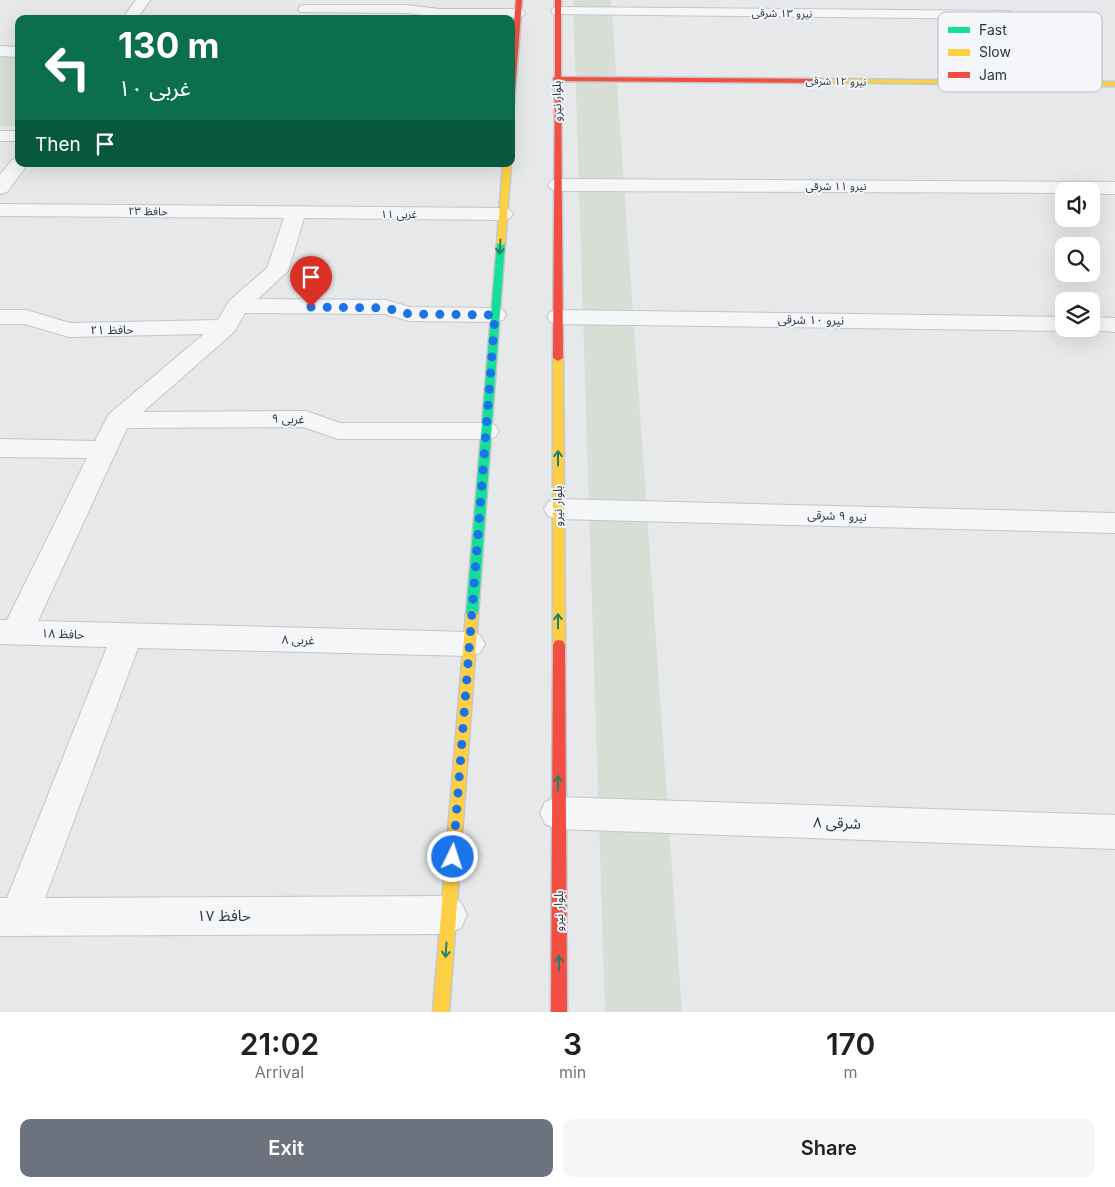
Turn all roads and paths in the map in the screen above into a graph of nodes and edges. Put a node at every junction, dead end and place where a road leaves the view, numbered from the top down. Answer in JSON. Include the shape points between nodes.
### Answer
{"nodes":[{"id":1,"x":143,"y":0,"type":"edge"},
{"id":2,"x":321,"y":0,"type":"edge"},
{"id":3,"x":558,"y":6,"type":"edge"},
{"id":4,"x":519,"y":7,"type":"edge"},
{"id":5,"x":938,"y":14,"type":"edge"},
{"id":6,"x":132,"y":15,"type":"edge"},
{"id":7,"x":301,"y":15,"type":"edge"},
{"id":8,"x":315,"y":15,"type":"edge"},
{"id":9,"x":515,"y":46,"type":"edge"},
{"id":10,"x":0,"y":52,"type":"edge"},
{"id":11,"x":15,"y":52,"type":"edge"},
{"id":12,"x":556,"y":79,"type":"junction"},
{"id":13,"x":938,"y":82,"type":"edge"},
{"id":14,"x":1102,"y":84,"type":"edge"},
{"id":15,"x":1115,"y":84,"type":"edge"},
{"id":16,"x":0,"y":136,"type":"edge"},
{"id":17,"x":15,"y":136,"type":"edge"},
{"id":18,"x":17,"y":167,"type":"edge"},
{"id":19,"x":507,"y":167,"type":"edge"},
{"id":20,"x":558,"y":185,"type":"junction"},
{"id":21,"x":0,"y":188,"type":"edge"},
{"id":22,"x":1115,"y":188,"type":"edge"},
{"id":23,"x":0,"y":210,"type":"edge"},
{"id":24,"x":296,"y":213,"type":"junction"},
{"id":25,"x":503,"y":214,"type":"junction"},
{"id":26,"x":495,"y":315,"type":"junction"},
{"id":27,"x":0,"y":317,"type":"edge"},
{"id":28,"x":232,"y":317,"type":"junction"},
{"id":29,"x":558,"y":317,"type":"junction"},
{"id":30,"x":1055,"y":324,"type":"edge"},
{"id":31,"x":1100,"y":324,"type":"edge"},
{"id":32,"x":1115,"y":325,"type":"edge"},
{"id":33,"x":118,"y":420,"type":"junction"},
{"id":34,"x":486,"y":431,"type":"junction"},
{"id":35,"x":0,"y":448,"type":"edge"},
{"id":36,"x":104,"y":450,"type":"junction"},
{"id":37,"x":558,"y":509,"type":"junction"},
{"id":38,"x":1115,"y":524,"type":"edge"},
{"id":39,"x":9,"y":632,"type":"edge"},
{"id":40,"x":127,"y":636,"type":"junction"},
{"id":41,"x":470,"y":644,"type":"junction"},
{"id":42,"x":558,"y":813,"type":"junction"},
{"id":43,"x":1115,"y":832,"type":"edge"},
{"id":44,"x":448,"y":915,"type":"junction"},
{"id":45,"x":9,"y":917,"type":"edge"},
{"id":46,"x":441,"y":1012,"type":"edge"},
{"id":47,"x":559,"y":1012,"type":"edge"}],
"edges":[{"from":1,"to":6,"type":"street"},
{"from":2,"to":7,"type":"street"},
{"from":3,"to":5,"type":"street","name":"نیرو ۱۳ شرقی"},
{"from":3,"to":12,"type":"street","name":"بلوار نیرو"},
{"from":4,"to":8,"type":"street","via":[[440,13],[406,9]]},
{"from":4,"to":9,"type":"street"},
{"from":10,"to":11,"type":"street"},
{"from":12,"to":13,"type":"street","name":"نیرو ۱۲ شرقی"},
{"from":12,"to":20,"type":"street","name":"بلوار نیرو"},
{"from":14,"to":15,"type":"street","name":"نیرو ۱۲ شرقی"},
{"from":16,"to":17,"type":"street"},
{"from":18,"to":21,"type":"street"},
{"from":19,"to":25,"type":"street"},
{"from":20,"to":22,"type":"street","name":"نیرو ۱۱ شرقی"},
{"from":20,"to":29,"type":"street","name":"بلوار نیرو"},
{"from":23,"to":24,"type":"street","name":"حافظ ۲۳"},
{"from":24,"to":25,"type":"street","name":"۱۱ غربی"},
{"from":24,"to":28,"type":"street","via":[[277,271]]},
{"from":25,"to":26,"type":"street","one_way":true},
{"from":26,"to":28,"type":"street","name":"حافظ ۲۱","via":[[409,314],[386,308]]},
{"from":26,"to":34,"type":"street"},
{"from":27,"to":28,"type":"street","name":"حافظ ۲۱","via":[[26,317],[69,330]]},
{"from":28,"to":33,"type":"street"},
{"from":29,"to":30,"type":"street","name":"نیرو ۱۰ شرقی"},
{"from":37,"to":29,"type":"street","name":"بلوار نیرو","one_way":true},
{"from":31,"to":32,"type":"street"},
{"from":33,"to":34,"type":"street","name":"۹ غربی","via":[[306,418],[338,431]]},
{"from":33,"to":36,"type":"street"},
{"from":34,"to":41,"type":"street"},
{"from":35,"to":36,"type":"street"},
{"from":36,"to":39,"type":"street"},
{"from":37,"to":38,"type":"street","name":"نیرو ۹ شرقی"},
{"from":42,"to":37,"type":"street","name":"بلوار نیرو","one_way":true},
{"from":39,"to":40,"type":"street","name":"حافظ ۱۸"},
{"from":40,"to":41,"type":"street","name":"۸ غربی"},
{"from":40,"to":45,"type":"street"},
{"from":41,"to":44,"type":"street"},
{"from":42,"to":43,"type":"street","name":"۸ شرقی"},
{"from":47,"to":42,"type":"street","name":"بلوار نیرو","one_way":true},
{"from":44,"to":45,"type":"street","name":"حافظ ۱۷"},
{"from":44,"to":46,"type":"street","one_way":true}]}
